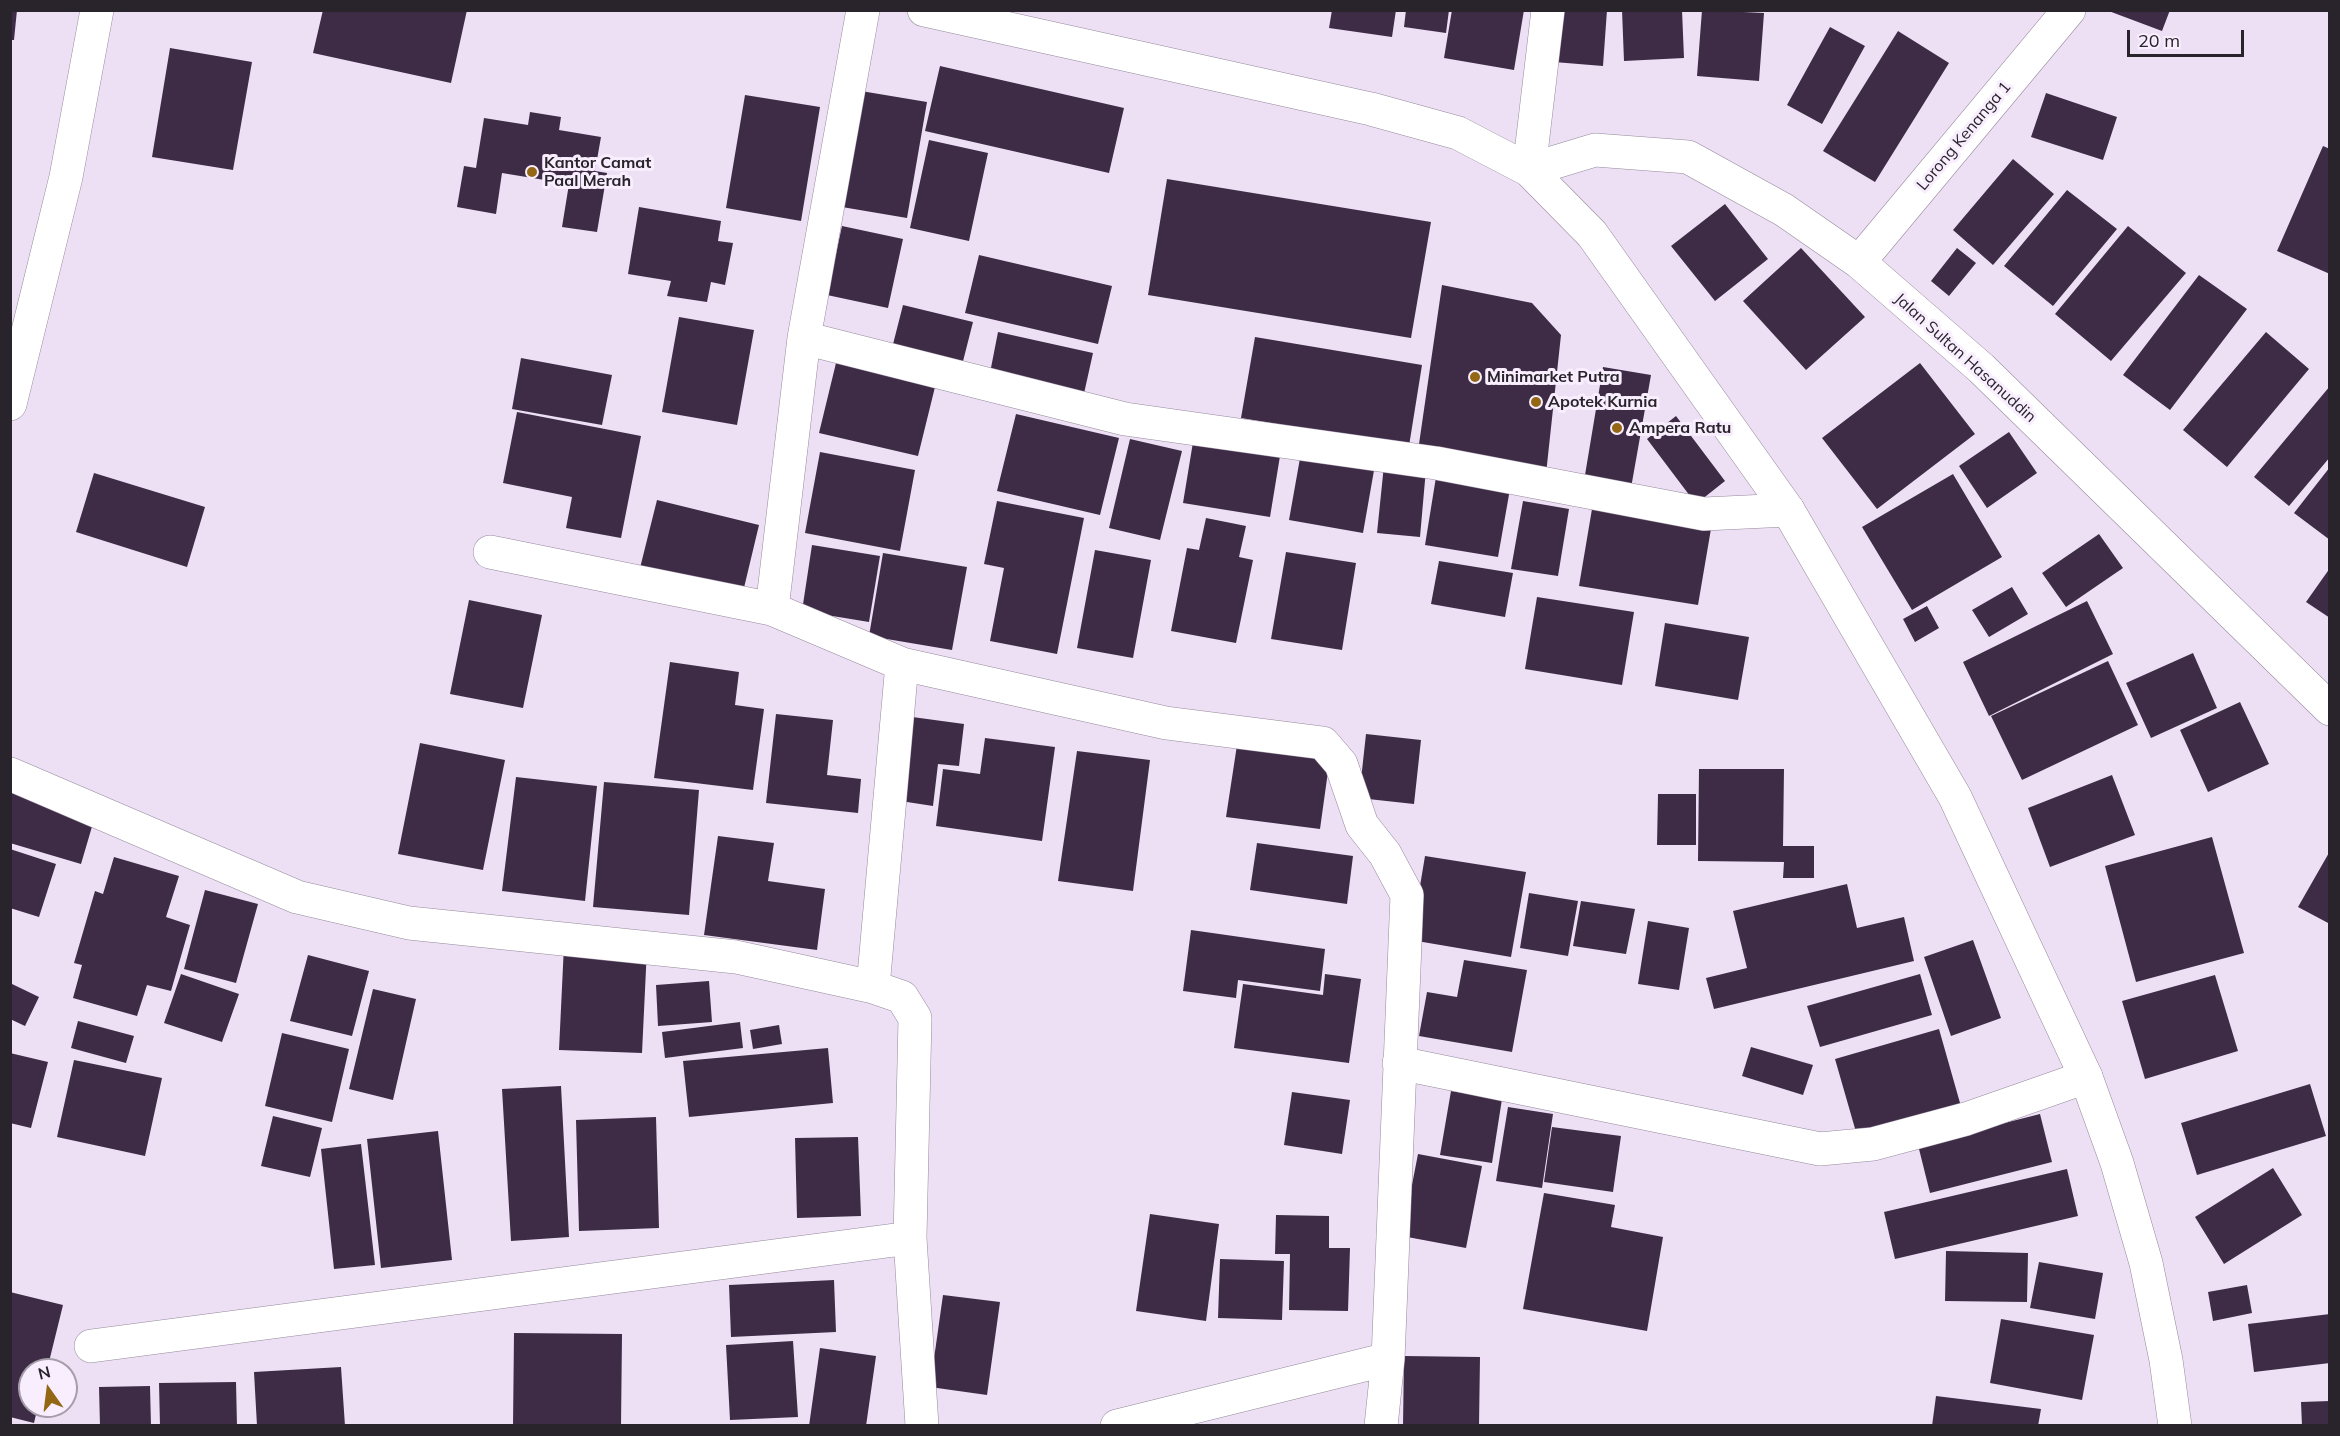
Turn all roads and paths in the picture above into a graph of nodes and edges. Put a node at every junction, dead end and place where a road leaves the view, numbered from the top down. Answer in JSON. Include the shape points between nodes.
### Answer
{"nodes":[{"id":1,"x":97,"y":10,"type":"edge"},
{"id":2,"x":863,"y":10,"type":"edge"},
{"id":3,"x":924,"y":10,"type":"edge"},
{"id":4,"x":1548,"y":10,"type":"edge"},
{"id":5,"x":2069,"y":10,"type":"edge"},
{"id":6,"x":1529,"y":170,"type":"junction"},
{"id":7,"x":1859,"y":262,"type":"junction"},
{"id":8,"x":804,"y":338,"type":"junction"},
{"id":9,"x":10,"y":404,"type":"edge"},
{"id":10,"x":1788,"y":510,"type":"junction"},
{"id":11,"x":490,"y":552,"type":"dead end"},
{"id":12,"x":772,"y":609,"type":"junction"},
{"id":13,"x":902,"y":664,"type":"junction"},
{"id":14,"x":2330,"y":709,"type":"edge"},
{"id":15,"x":10,"y":774,"type":"edge"},
{"id":16,"x":873,"y":987,"type":"junction"},
{"id":17,"x":1399,"y":1063,"type":"junction"},
{"id":18,"x":2086,"y":1077,"type":"junction"},
{"id":19,"x":910,"y":1238,"type":"junction"},
{"id":20,"x":91,"y":1346,"type":"dead end"},
{"id":21,"x":1388,"y":1359,"type":"junction"},
{"id":22,"x":922,"y":1425,"type":"edge"},
{"id":23,"x":1117,"y":1425,"type":"edge"},
{"id":24,"x":1381,"y":1425,"type":"edge"},
{"id":25,"x":2175,"y":1425,"type":"edge"}],
"edges":[{"from":1,"to":9,"type":"main road","via":[[66,177]]},
{"from":2,"to":8,"type":"main road"},
{"from":3,"to":6,"type":"main road","via":[[1371,109],[1458,133]]},
{"from":4,"to":6,"type":"main road"},
{"from":5,"to":7,"type":"main road","name":"Lorong Kenanga 1"},
{"from":6,"to":7,"type":"main road","name":"Jalan Sultan Hasanuddin","via":[[1595,150],[1688,157],[1784,210]]},
{"from":6,"to":10,"type":"main road","via":[[1592,234]]},
{"from":7,"to":14,"type":"main road","name":"Jalan Sultan Hasanuddin","via":[[1981,368]]},
{"from":8,"to":10,"type":"main road","via":[[1125,419],[1436,463],[1704,514]]},
{"from":8,"to":12,"type":"main road"},
{"from":10,"to":18,"type":"main road","via":[[1955,796]]},
{"from":11,"to":12,"type":"main road"},
{"from":12,"to":13,"type":"main road"},
{"from":13,"to":16,"type":"main road"},
{"from":13,"to":17,"type":"main road","via":[[1166,723],[1323,743],[1341,764],[1362,825],[1407,895]]},
{"from":15,"to":16,"type":"main road","via":[[297,897],[409,922],[736,957]]},
{"from":16,"to":19,"type":"main road","via":[[902,997],[915,1018]]},
{"from":17,"to":18,"type":"main road","via":[[1820,1149],[1873,1144],[1966,1119]]},
{"from":17,"to":21,"type":"main road"},
{"from":18,"to":25,"type":"main road","via":[[2117,1163],[2146,1263]]},
{"from":19,"to":20,"type":"main road"},
{"from":19,"to":22,"type":"main road"},
{"from":21,"to":23,"type":"main road"},
{"from":21,"to":24,"type":"main road"}]}
